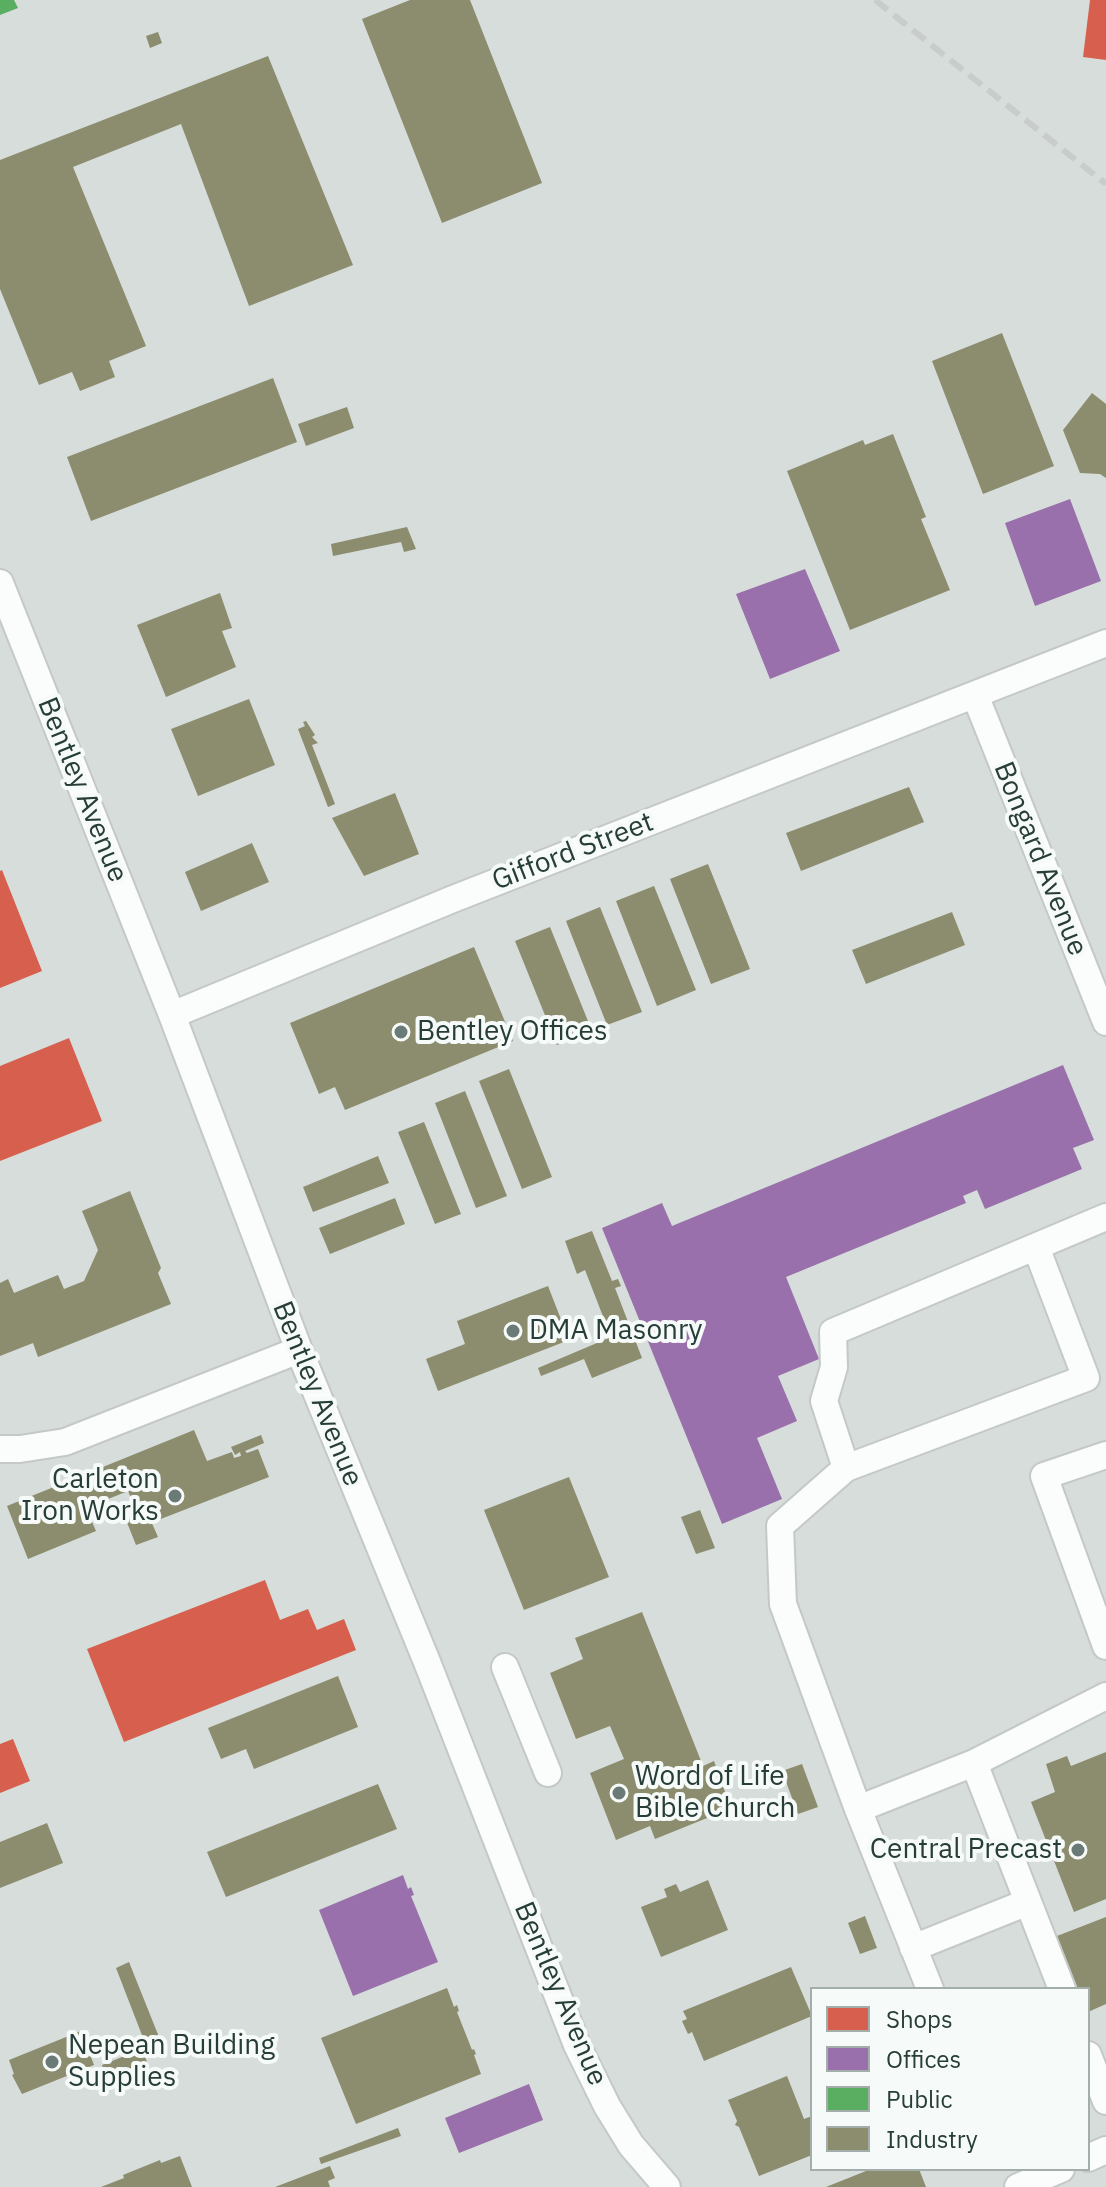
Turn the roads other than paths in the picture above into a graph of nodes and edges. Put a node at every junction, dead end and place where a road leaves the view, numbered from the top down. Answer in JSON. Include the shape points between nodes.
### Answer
{"nodes":[{"id":1,"x":0,"y":583,"type":"edge"},
{"id":2,"x":1106,"y":643,"type":"edge"},
{"id":3,"x":975,"y":695,"type":"junction"},
{"id":4,"x":172,"y":1015,"type":"junction"},
{"id":5,"x":1106,"y":1022,"type":"edge"},
{"id":6,"x":1106,"y":1217,"type":"edge"},
{"id":7,"x":1036,"y":1247,"type":"junction"},
{"id":8,"x":299,"y":1350,"type":"junction"},
{"id":9,"x":0,"y":1449,"type":"edge"},
{"id":10,"x":1106,"y":1455,"type":"edge"},
{"id":11,"x":846,"y":1468,"type":"junction"},
{"id":12,"x":1106,"y":1646,"type":"edge"},
{"id":13,"x":505,"y":1667,"type":"dead end"},
{"id":14,"x":1106,"y":1696,"type":"edge"},
{"id":15,"x":974,"y":1763,"type":"junction"},
{"id":16,"x":548,"y":1773,"type":"dead end"},
{"id":17,"x":858,"y":1809,"type":"junction"},
{"id":18,"x":1028,"y":1902,"type":"junction"},
{"id":19,"x":913,"y":1948,"type":"junction"},
{"id":20,"x":929,"y":1987,"type":"edge"},
{"id":21,"x":1061,"y":1987,"type":"edge"},
{"id":22,"x":1095,"y":2059,"type":"edge"},
{"id":23,"x":1106,"y":2101,"type":"edge"},
{"id":24,"x":1056,"y":2171,"type":"edge"},
{"id":25,"x":667,"y":2187,"type":"edge"},
{"id":26,"x":1015,"y":2187,"type":"edge"}],
"edges":[{"from":1,"to":4,"type":"street","name":"Bentley Avenue"},
{"from":2,"to":3,"type":"street","name":"Gifford Street"},
{"from":3,"to":4,"type":"street","name":"Gifford Street"},
{"from":3,"to":5,"type":"street","name":"Bongard Avenue"},
{"from":4,"to":8,"type":"street","name":"Bentley Avenue"},
{"from":6,"to":7,"type":"street"},
{"from":7,"to":11,"type":"street","via":[[833,1332],[834,1367],[824,1401]]},
{"from":7,"to":11,"type":"street","via":[[1086,1378]]},
{"from":8,"to":9,"type":"street","via":[[65,1442]]},
{"from":8,"to":25,"type":"street","name":"Bentley Avenue","via":[[577,2045],[627,2139]]},
{"from":10,"to":12,"type":"street","via":[[1044,1476]]},
{"from":11,"to":17,"type":"street","via":[[780,1526],[783,1604]]},
{"from":13,"to":16,"type":"street"},
{"from":14,"to":15,"type":"street"},
{"from":15,"to":17,"type":"street"},
{"from":15,"to":18,"type":"street"},
{"from":17,"to":19,"type":"street"},
{"from":18,"to":19,"type":"street"},
{"from":18,"to":21,"type":"street"},
{"from":19,"to":20,"type":"street"},
{"from":22,"to":23,"type":"street"},
{"from":24,"to":26,"type":"street"}]}
